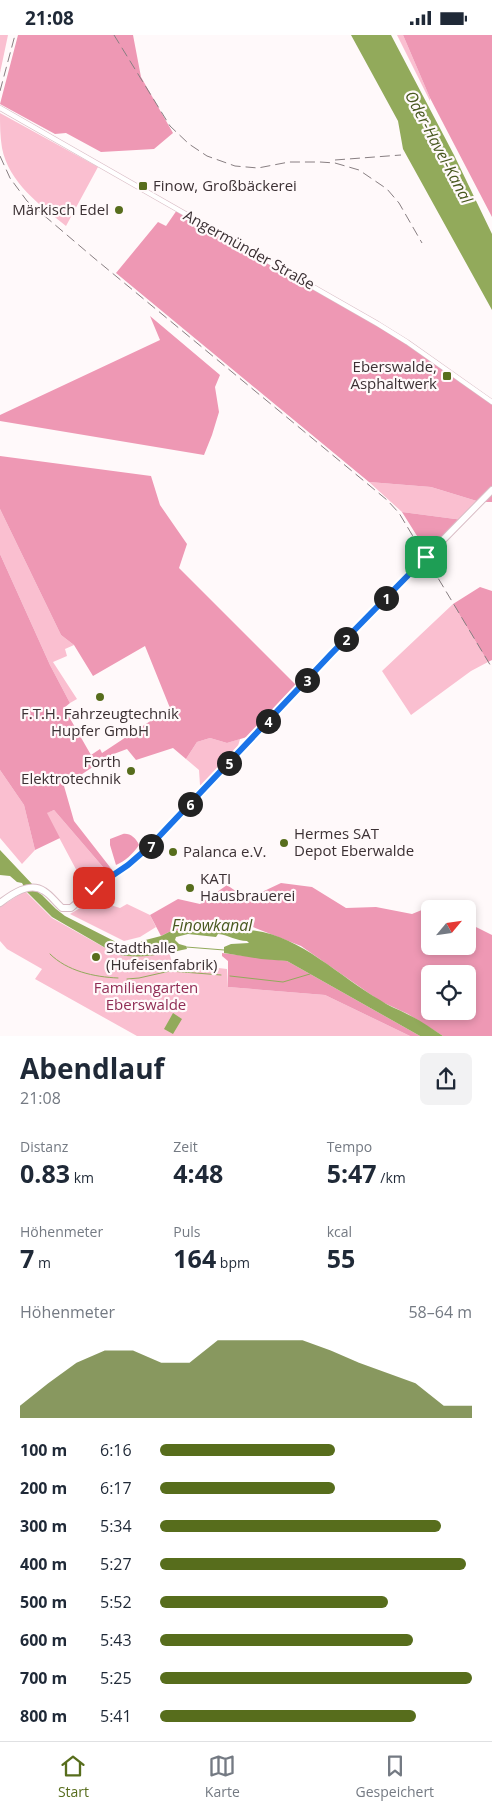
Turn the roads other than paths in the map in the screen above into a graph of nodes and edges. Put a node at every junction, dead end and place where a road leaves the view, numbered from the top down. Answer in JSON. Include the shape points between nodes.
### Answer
{"nodes":[{"id":1,"x":0,"y":108,"type":"edge"},
{"id":2,"x":492,"y":402,"type":"edge"},
{"id":3,"x":492,"y":490,"type":"edge"},
{"id":4,"x":0,"y":903,"type":"edge"}],
"edges":[{"from":1,"to":2,"type":"street","name":"Angermünder Straße","via":[[378,324]]},
{"from":3,"to":4,"type":"main road","via":[[151,845],[128,865],[94,888],[76,906],[66,909],[37,887],[23,889]]}]}
